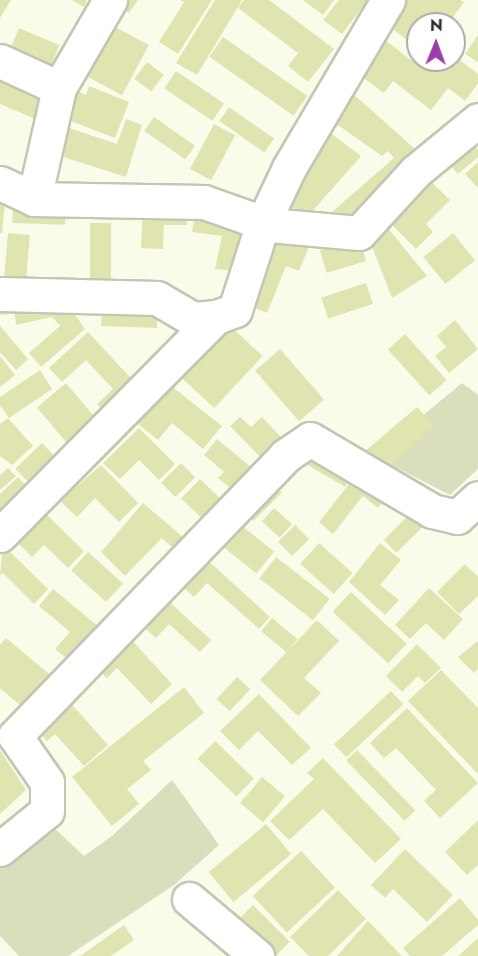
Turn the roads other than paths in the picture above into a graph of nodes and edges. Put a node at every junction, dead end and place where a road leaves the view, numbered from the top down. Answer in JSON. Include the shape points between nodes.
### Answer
{"nodes":[{"id":1,"x":110,"y":0,"type":"edge"},
{"id":2,"x":388,"y":0,"type":"edge"},
{"id":3,"x":0,"y":61,"type":"edge"},
{"id":4,"x":59,"y":88,"type":"junction"},
{"id":5,"x":478,"y":120,"type":"edge"},
{"id":6,"x":0,"y":183,"type":"edge"},
{"id":7,"x":34,"y":199,"type":"junction"},
{"id":8,"x":263,"y":223,"type":"junction"},
{"id":9,"x":0,"y":294,"type":"edge"},
{"id":10,"x":216,"y":317,"type":"junction"},
{"id":11,"x":478,"y":498,"type":"edge"},
{"id":12,"x":0,"y":536,"type":"edge"},
{"id":13,"x":0,"y":849,"type":"edge"},
{"id":14,"x":189,"y":899,"type":"dead end"},
{"id":15,"x":257,"y":956,"type":"edge"}],
"edges":[{"from":1,"to":4,"type":"street"},
{"from":2,"to":8,"type":"street","via":[[290,168]]},
{"from":3,"to":4,"type":"street"},
{"from":4,"to":7,"type":"street"},
{"from":5,"to":8,"type":"street","via":[[416,171],[359,233]]},
{"from":6,"to":7,"type":"street"},
{"from":7,"to":8,"type":"street","via":[[204,202]]},
{"from":8,"to":10,"type":"street","via":[[235,310]]},
{"from":9,"to":10,"type":"street","via":[[157,298],[193,319]]},
{"from":10,"to":12,"type":"street"},
{"from":11,"to":13,"type":"street","via":[[458,517],[432,511],[310,439],[285,456],[15,736],[47,782],[47,811]]},
{"from":14,"to":15,"type":"street"}]}
